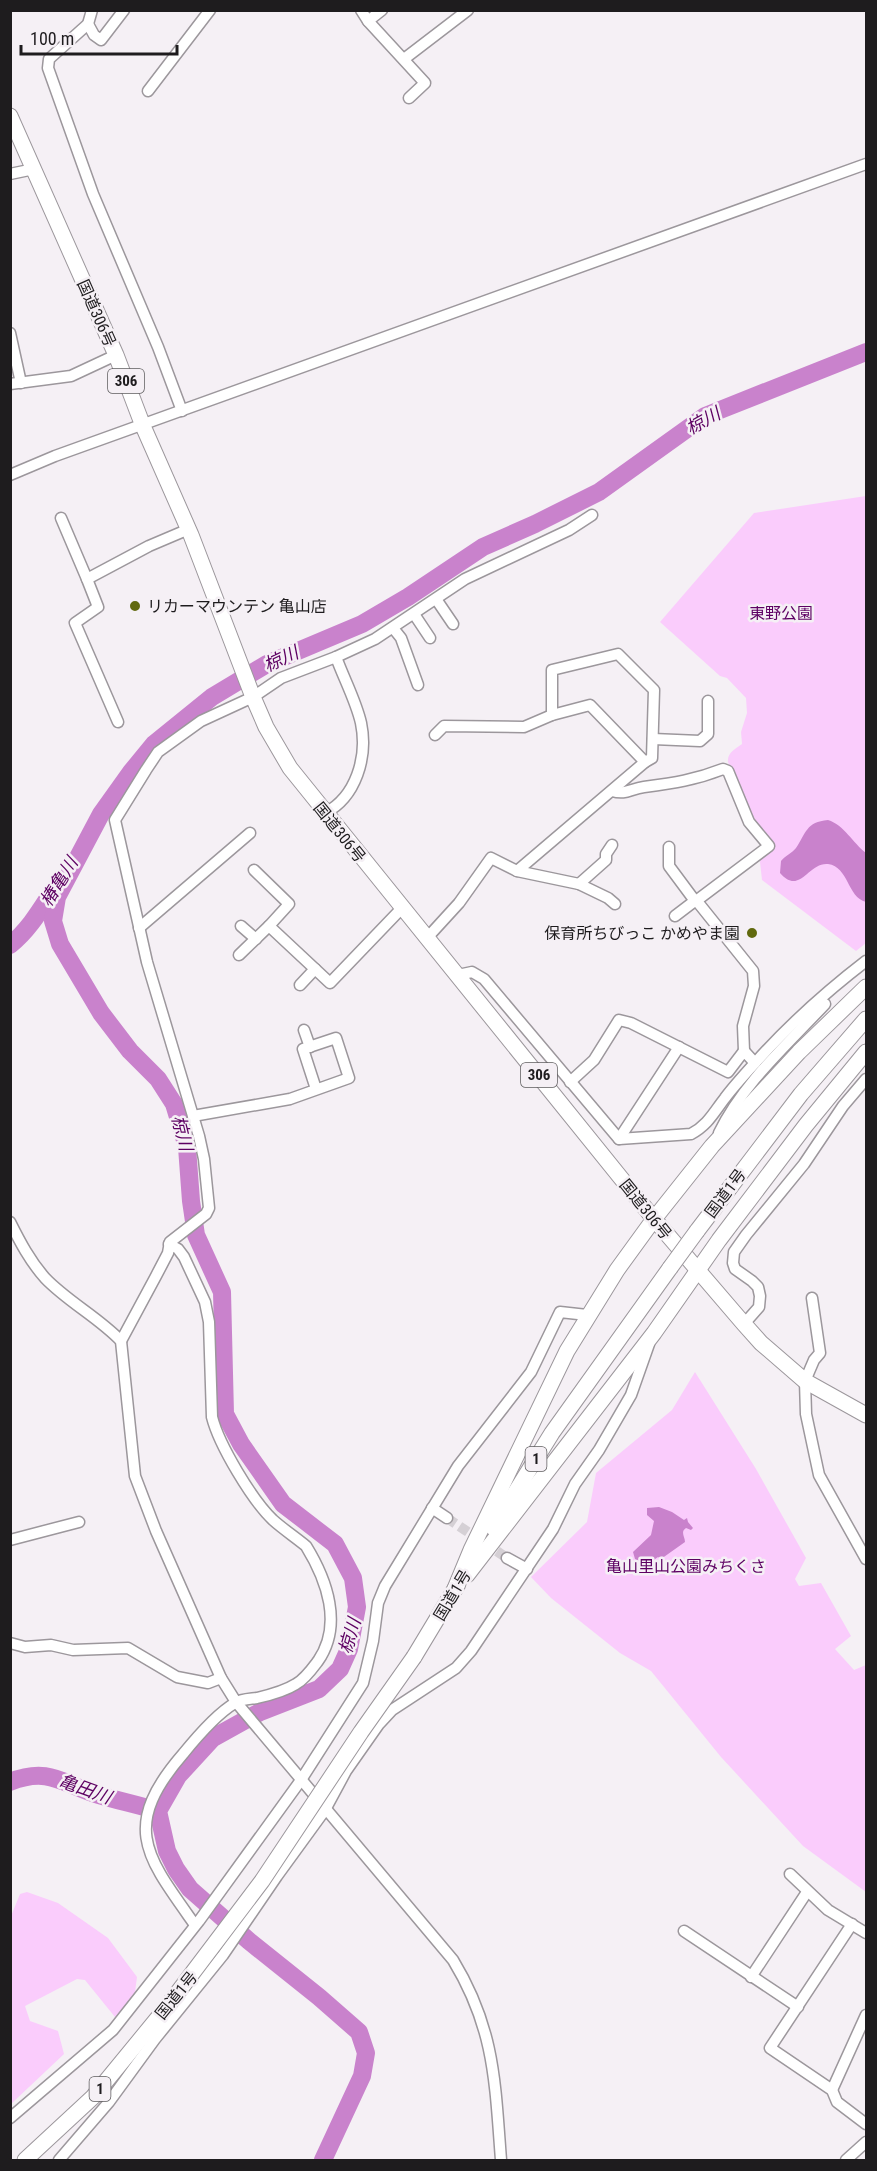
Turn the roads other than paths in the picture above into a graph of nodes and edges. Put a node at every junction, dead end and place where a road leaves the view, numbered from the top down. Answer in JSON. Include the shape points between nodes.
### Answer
{"nodes":[{"id":1,"x":92,"y":10,"type":"edge"},
{"id":2,"x":124,"y":10,"type":"edge"},
{"id":3,"x":210,"y":10,"type":"edge"},
{"id":4,"x":361,"y":10,"type":"edge"},
{"id":5,"x":382,"y":10,"type":"edge"},
{"id":6,"x":468,"y":10,"type":"edge"},
{"id":7,"x":368,"y":21,"type":"junction"},
{"id":8,"x":88,"y":24,"type":"junction"},
{"id":9,"x":404,"y":59,"type":"junction"},
{"id":10,"x":148,"y":91,"type":"dead end"},
{"id":11,"x":409,"y":98,"type":"dead end"},
{"id":12,"x":10,"y":116,"type":"edge"},
{"id":13,"x":867,"y":164,"type":"edge"},
{"id":14,"x":34,"y":170,"type":"junction"},
{"id":15,"x":10,"y":174,"type":"edge"},
{"id":16,"x":10,"y":333,"type":"edge"},
{"id":17,"x":116,"y":356,"type":"junction"},
{"id":18,"x":16,"y":384,"type":"edge"},
{"id":19,"x":182,"y":411,"type":"junction"},
{"id":20,"x":143,"y":426,"type":"junction"},
{"id":21,"x":10,"y":475,"type":"edge"},
{"id":22,"x":592,"y":515,"type":"dead end"},
{"id":23,"x":61,"y":518,"type":"dead end"},
{"id":24,"x":189,"y":530,"type":"junction"},
{"id":25,"x":87,"y":579,"type":"junction"},
{"id":26,"x":436,"y":599,"type":"junction"},
{"id":27,"x":414,"y":614,"type":"junction"},
{"id":28,"x":453,"y":624,"type":"dead end"},
{"id":29,"x":393,"y":628,"type":"junction"},
{"id":30,"x":430,"y":638,"type":"dead end"},
{"id":31,"x":336,"y":657,"type":"junction"},
{"id":32,"x":418,"y":684,"type":"dead end"},
{"id":33,"x":253,"y":697,"type":"junction"},
{"id":34,"x":708,"y":701,"type":"dead end"},
{"id":35,"x":552,"y":715,"type":"junction"},
{"id":36,"x":118,"y":722,"type":"dead end"},
{"id":37,"x":435,"y":735,"type":"dead end"},
{"id":38,"x":653,"y":739,"type":"junction"},
{"id":39,"x":645,"y":762,"type":"junction"},
{"id":40,"x":612,"y":790,"type":"junction"},
{"id":41,"x":325,"y":813,"type":"junction"},
{"id":42,"x":250,"y":833,"type":"dead end"},
{"id":43,"x":612,"y":845,"type":"dead end"},
{"id":44,"x":669,"y":847,"type":"dead end"},
{"id":45,"x":254,"y":870,"type":"dead end"},
{"id":46,"x":517,"y":871,"type":"junction"},
{"id":47,"x":579,"y":884,"type":"junction"},
{"id":48,"x":695,"y":901,"type":"junction"},
{"id":49,"x":615,"y":904,"type":"dead end"},
{"id":50,"x":402,"y":908,"type":"junction"},
{"id":51,"x":675,"y":916,"type":"dead end"},
{"id":52,"x":241,"y":926,"type":"dead end"},
{"id":53,"x":269,"y":926,"type":"junction"},
{"id":54,"x":139,"y":928,"type":"junction"},
{"id":55,"x":427,"y":938,"type":"junction"},
{"id":56,"x":256,"y":939,"type":"junction"},
{"id":57,"x":239,"y":956,"type":"dead end"},
{"id":58,"x":863,"y":963,"type":"edge"},
{"id":59,"x":315,"y":969,"type":"junction"},
{"id":60,"x":458,"y":975,"type":"junction"},
{"id":61,"x":300,"y":985,"type":"dead end"},
{"id":62,"x":867,"y":987,"type":"edge"},
{"id":63,"x":867,"y":1019,"type":"edge"},
{"id":64,"x":304,"y":1030,"type":"dead end"},
{"id":65,"x":310,"y":1047,"type":"junction"},
{"id":66,"x":679,"y":1047,"type":"junction"},
{"id":67,"x":744,"y":1052,"type":"junction"},
{"id":68,"x":867,"y":1052,"type":"edge"},
{"id":69,"x":755,"y":1063,"type":"junction"},
{"id":70,"x":867,"y":1079,"type":"edge"},
{"id":71,"x":570,"y":1082,"type":"junction"},
{"id":72,"x":316,"y":1089,"type":"junction"},
{"id":73,"x":193,"y":1116,"type":"junction"},
{"id":74,"x":619,"y":1139,"type":"junction"},
{"id":75,"x":712,"y":1146,"type":"junction"},
{"id":76,"x":654,"y":1219,"type":"junction"},
{"id":77,"x":10,"y":1222,"type":"edge"},
{"id":78,"x":171,"y":1241,"type":"junction"},
{"id":79,"x":698,"y":1271,"type":"junction"},
{"id":80,"x":812,"y":1298,"type":"dead end"},
{"id":81,"x":587,"y":1315,"type":"junction"},
{"id":82,"x":744,"y":1324,"type":"junction"},
{"id":83,"x":654,"y":1333,"type":"junction"},
{"id":84,"x":120,"y":1341,"type":"junction"},
{"id":85,"x":804,"y":1381,"type":"junction"},
{"id":86,"x":867,"y":1415,"type":"edge"},
{"id":87,"x":432,"y":1508,"type":"junction"},
{"id":88,"x":447,"y":1518,"type":"tunnel mouth"},
{"id":89,"x":79,"y":1522,"type":"dead end"},
{"id":90,"x":10,"y":1540,"type":"edge"},
{"id":91,"x":507,"y":1558,"type":"tunnel mouth"},
{"id":92,"x":867,"y":1559,"type":"edge"},
{"id":93,"x":527,"y":1569,"type":"junction"},
{"id":94,"x":454,"y":1591,"type":"junction"},
{"id":95,"x":10,"y":1643,"type":"edge"},
{"id":96,"x":221,"y":1678,"type":"junction"},
{"id":97,"x":236,"y":1702,"type":"junction"},
{"id":98,"x":301,"y":1780,"type":"junction"},
{"id":99,"x":326,"y":1810,"type":"junction"},
{"id":100,"x":790,"y":1874,"type":"dead end"},
{"id":101,"x":807,"y":1892,"type":"junction"},
{"id":102,"x":197,"y":1923,"type":"junction"},
{"id":103,"x":852,"y":1924,"type":"junction"},
{"id":104,"x":684,"y":1930,"type":"dead end"},
{"id":105,"x":867,"y":1933,"type":"edge"},
{"id":106,"x":751,"y":1977,"type":"junction"},
{"id":107,"x":798,"y":2007,"type":"junction"},
{"id":108,"x":867,"y":2015,"type":"edge"},
{"id":109,"x":832,"y":2090,"type":"junction"},
{"id":110,"x":10,"y":2118,"type":"edge"},
{"id":111,"x":867,"y":2124,"type":"edge"},
{"id":112,"x":867,"y":2142,"type":"edge"},
{"id":113,"x":24,"y":2160,"type":"edge"},
{"id":114,"x":59,"y":2160,"type":"edge"},
{"id":115,"x":501,"y":2160,"type":"edge"},
{"id":116,"x":846,"y":2160,"type":"edge"}],
"edges":[{"from":1,"to":8,"type":"street"},
{"from":2,"to":8,"type":"street","via":[[101,40]]},
{"from":3,"to":10,"type":"street"},
{"from":4,"to":7,"type":"street"},
{"from":5,"to":7,"type":"street"},
{"from":6,"to":9,"type":"street"},
{"from":7,"to":9,"type":"street"},
{"from":8,"to":19,"type":"street","via":[[49,59],[48,68],[93,194]]},
{"from":9,"to":11,"type":"street","via":[[425,83]]},
{"from":12,"to":14,"type":"highway","name":"国道306号","number":"306"},
{"from":13,"to":19,"type":"street"},
{"from":14,"to":15,"type":"street"},
{"from":14,"to":17,"type":"highway","name":"国道306号","number":"306"},
{"from":16,"to":18,"type":"street"},
{"from":17,"to":18,"type":"street","via":[[71,376]]},
{"from":17,"to":20,"type":"highway","name":"国道306号","number":"306"},
{"from":19,"to":20,"type":"street"},
{"from":20,"to":21,"type":"street"},
{"from":20,"to":24,"type":"highway","name":"国道306号","number":"306"},
{"from":22,"to":26,"type":"street","via":[[476,573]]},
{"from":23,"to":25,"type":"street"},
{"from":24,"to":25,"type":"street"},
{"from":24,"to":33,"type":"highway","name":"国道306号","number":"306"},
{"from":25,"to":36,"type":"street","via":[[98,608],[75,622]]},
{"from":26,"to":27,"type":"street"},
{"from":26,"to":28,"type":"street"},
{"from":27,"to":29,"type":"street"},
{"from":27,"to":30,"type":"street"},
{"from":29,"to":31,"type":"street"},
{"from":29,"to":32,"type":"street","via":[[401,638]]},
{"from":31,"to":33,"type":"street","via":[[281,678]]},
{"from":31,"to":41,"type":"street","via":[[359,716],[363,747],[351,788]]},
{"from":33,"to":41,"type":"highway","name":"国道306号","number":"306","via":[[290,768]]},
{"from":33,"to":54,"type":"street","via":[[201,721],[158,752],[115,820]]},
{"from":34,"to":38,"type":"street","via":[[708,734],[700,741]]},
{"from":35,"to":37,"type":"street","via":[[525,726],[444,726]]},
{"from":35,"to":38,"type":"street","via":[[552,669],[618,654],[654,690]]},
{"from":35,"to":39,"type":"street","via":[[590,705]]},
{"from":38,"to":39,"type":"street","via":[[652,758]]},
{"from":39,"to":40,"type":"street"},
{"from":40,"to":46,"type":"street"},
{"from":40,"to":48,"type":"street","via":[[621,794],[684,782],[723,769],[728,771],[749,822],[769,846]]},
{"from":41,"to":50,"type":"highway","name":"国道306号","number":"306"},
{"from":42,"to":54,"type":"street"},
{"from":43,"to":47,"type":"street","via":[[606,860]]},
{"from":44,"to":48,"type":"street","via":[[669,867]]},
{"from":45,"to":53,"type":"street","via":[[289,904]]},
{"from":46,"to":47,"type":"street"},
{"from":46,"to":55,"type":"street","via":[[491,858],[459,903]]},
{"from":47,"to":49,"type":"street"},
{"from":48,"to":51,"type":"street"},
{"from":48,"to":67,"type":"street","via":[[753,971],[754,986],[743,1026]]},
{"from":50,"to":55,"type":"highway","name":"国道306号","number":"306"},
{"from":50,"to":59,"type":"street","via":[[330,983]]},
{"from":52,"to":56,"type":"street"},
{"from":53,"to":56,"type":"street"},
{"from":53,"to":59,"type":"street"},
{"from":54,"to":73,"type":"street"},
{"from":55,"to":60,"type":"highway","name":"国道306号","number":"306"},
{"from":56,"to":57,"type":"street"},
{"from":58,"to":69,"type":"street"},
{"from":58,"to":75,"type":"street","via":[[751,1084]]},
{"from":59,"to":61,"type":"street"},
{"from":60,"to":71,"type":"street","via":[[472,972],[484,979]]},
{"from":60,"to":76,"type":"highway","name":"国道306号","number":"306"},
{"from":62,"to":75,"type":"highway","via":[[799,1052]]},
{"from":63,"to":94,"type":"highway","name":"国道1号","number":"1","bridge":true,"via":[[801,1094],[670,1268],[552,1433]]},
{"from":64,"to":65,"type":"street"},
{"from":65,"to":72,"type":"street","via":[[303,1049]]},
{"from":65,"to":72,"type":"street","via":[[336,1038],[349,1078]]},
{"from":66,"to":67,"type":"street","via":[[728,1072]]},
{"from":66,"to":71,"type":"street","via":[[620,1020],[594,1060]]},
{"from":66,"to":74,"type":"street"},
{"from":67,"to":69,"type":"street"},
{"from":68,"to":79,"type":"highway","via":[[806,1125]]},
{"from":69,"to":74,"type":"street","via":[[711,1120],[691,1134]]},
{"from":70,"to":82,"type":"street","via":[[734,1252],[735,1269],[758,1287],[760,1296],[759,1307]]},
{"from":71,"to":74,"type":"street"},
{"from":72,"to":73,"type":"street","via":[[291,1099]]},
{"from":73,"to":78,"type":"street","via":[[204,1159],[209,1208]]},
{"from":75,"to":76,"type":"highway"},
{"from":76,"to":79,"type":"highway","name":"国道306号","number":"306"},
{"from":76,"to":81,"type":"highway"},
{"from":77,"to":84,"type":"street","via":[[46,1279]]},
{"from":78,"to":84,"type":"street"},
{"from":78,"to":97,"type":"street","via":[[184,1257],[206,1302],[216,1431],[272,1519],[306,1546],[327,1589],[330,1607],[329,1640],[314,1668],[288,1688]]},
{"from":79,"to":82,"type":"highway","name":"国道306号","number":"306"},
{"from":79,"to":83,"type":"highway"},
{"from":80,"to":85,"type":"street","via":[[820,1353]]},
{"from":81,"to":87,"type":"street","via":[[560,1312],[531,1372],[458,1466]]},
{"from":81,"to":94,"type":"highway"},
{"from":82,"to":85,"type":"highway","name":"国道306号","number":"306"},
{"from":83,"to":93,"type":"street","via":[[631,1395]]},
{"from":83,"to":94,"type":"highway"},
{"from":84,"to":96,"type":"street","via":[[135,1476]]},
{"from":85,"to":86,"type":"highway","name":"国道306号","number":"306"},
{"from":85,"to":92,"type":"street","via":[[806,1414],[819,1475]]},
{"from":87,"to":88,"type":"street"},
{"from":87,"to":98,"type":"street","via":[[384,1586],[363,1683]]},
{"from":89,"to":90,"type":"street"},
{"from":91,"to":93,"type":"street"},
{"from":93,"to":99,"type":"street","via":[[492,1623],[456,1668],[392,1710],[379,1724],[346,1771]]},
{"from":94,"to":113,"type":"highway","name":"国道1号","number":"1","bridge":true,"via":[[414,1657],[262,1881],[93,2097]]},
{"from":95,"to":96,"type":"street","via":[[73,1650],[128,1647],[177,1677],[208,1683]]},
{"from":96,"to":97,"type":"street"},
{"from":97,"to":98,"type":"street"},
{"from":97,"to":102,"type":"street","via":[[199,1735],[165,1775],[144,1822],[151,1857]]},
{"from":98,"to":99,"type":"street"},
{"from":98,"to":102,"type":"street"},
{"from":99,"to":114,"type":"street","via":[[229,1945],[109,2102]]},
{"from":99,"to":115,"type":"street","via":[[449,1955],[465,1980],[484,2024],[492,2056]]},
{"from":100,"to":101,"type":"street"},
{"from":101,"to":103,"type":"street"},
{"from":101,"to":106,"type":"street"},
{"from":102,"to":110,"type":"street","via":[[113,2030]]},
{"from":103,"to":105,"type":"street"},
{"from":103,"to":107,"type":"street"},
{"from":104,"to":106,"type":"street"},
{"from":106,"to":107,"type":"street"},
{"from":107,"to":109,"type":"street","via":[[770,2048]]},
{"from":108,"to":109,"type":"street"},
{"from":109,"to":111,"type":"street","via":[[837,2102]]},
{"from":112,"to":116,"type":"street"}]}
